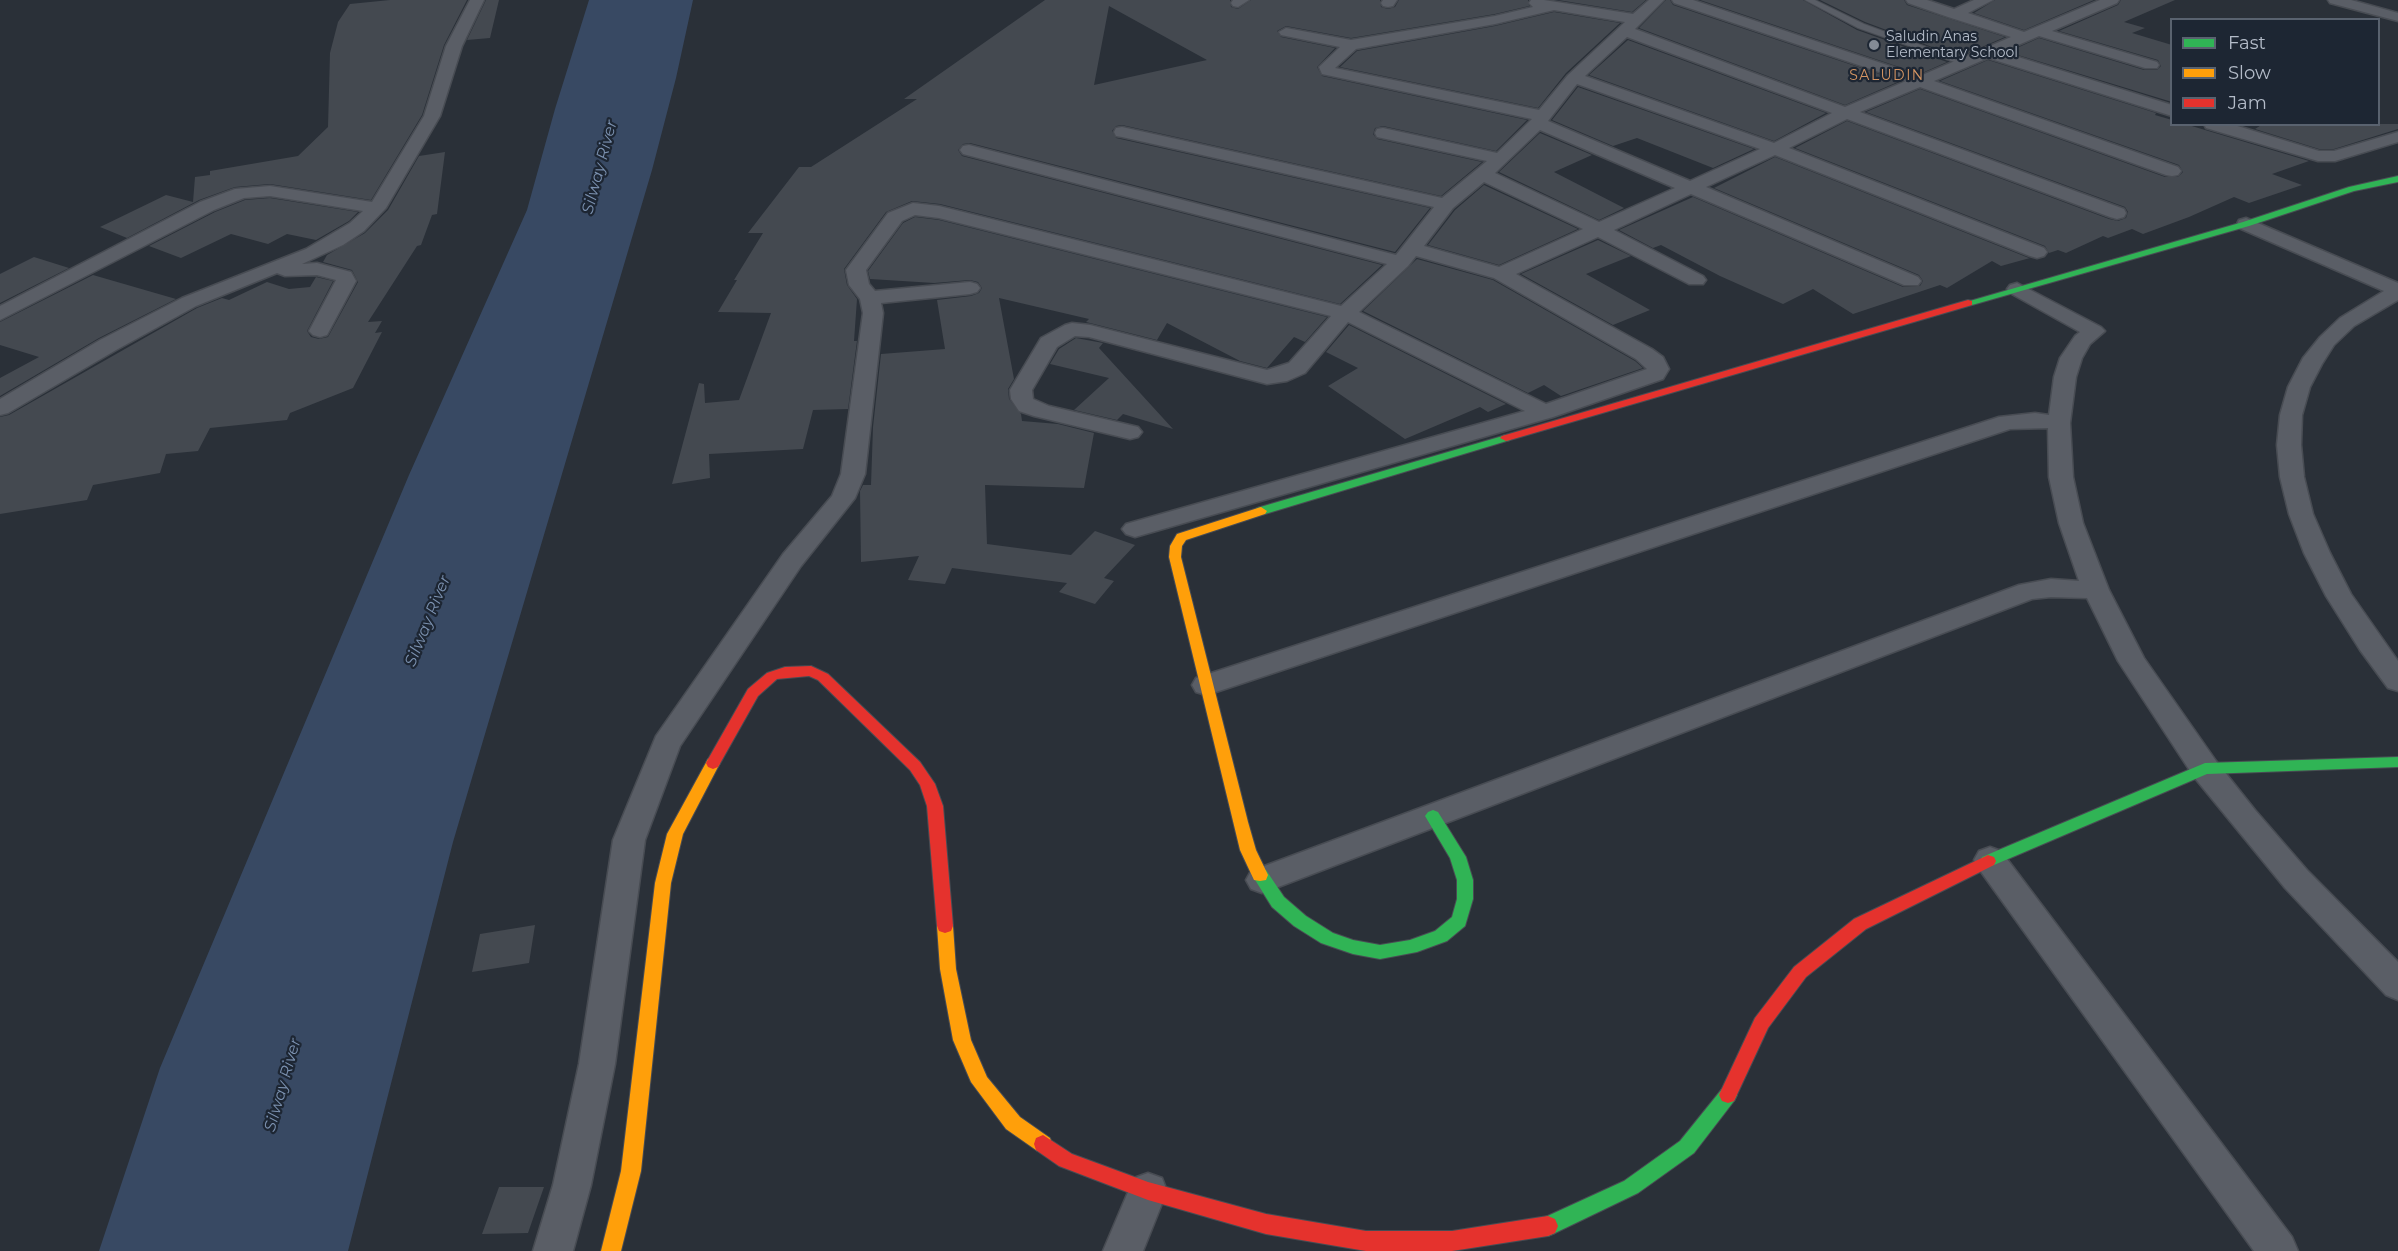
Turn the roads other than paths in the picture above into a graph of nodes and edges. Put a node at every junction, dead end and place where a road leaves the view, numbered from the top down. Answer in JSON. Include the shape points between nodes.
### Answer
{"nodes":[{"id":1,"x":477,"y":0,"type":"edge"},
{"id":2,"x":1514,"y":0,"type":"edge"},
{"id":3,"x":1580,"y":0,"type":"edge"},
{"id":4,"x":1657,"y":0,"type":"edge"},
{"id":5,"x":1679,"y":0,"type":"edge"},
{"id":6,"x":1809,"y":0,"type":"edge"},
{"id":7,"x":1913,"y":0,"type":"edge"},
{"id":8,"x":1986,"y":0,"type":"edge"},
{"id":9,"x":2112,"y":0,"type":"edge"},
{"id":10,"x":2335,"y":0,"type":"edge"},
{"id":11,"x":1560,"y":7,"type":"junction"},
{"id":12,"x":1953,"y":14,"type":"junction"},
{"id":13,"x":2398,"y":17,"type":"edge"},
{"id":14,"x":1630,"y":25,"type":"junction"},
{"id":15,"x":1286,"y":32,"type":"dead end"},
{"id":16,"x":2030,"y":34,"type":"junction"},
{"id":17,"x":1351,"y":45,"type":"junction"},
{"id":18,"x":1986,"y":52,"type":"junction"},
{"id":19,"x":1963,"y":62,"type":"junction"},
{"id":20,"x":2151,"y":65,"type":"dead end"},
{"id":21,"x":1574,"y":78,"type":"junction"},
{"id":22,"x":1917,"y":81,"type":"junction"},
{"id":23,"x":2170,"y":110,"type":"edge"},
{"id":24,"x":1847,"y":112,"type":"junction"},
{"id":25,"x":1540,"y":120,"type":"junction"},
{"id":26,"x":2219,"y":126,"type":"edge"},
{"id":27,"x":1122,"y":132,"type":"dead end"},
{"id":28,"x":1383,"y":133,"type":"dead end"},
{"id":29,"x":2398,"y":137,"type":"edge"},
{"id":30,"x":1775,"y":149,"type":"junction"},
{"id":31,"x":969,"y":150,"type":"dead end"},
{"id":32,"x":1501,"y":159,"type":"junction"},
{"id":33,"x":2172,"y":171,"type":"dead end"},
{"id":34,"x":1483,"y":174,"type":"junction"},
{"id":35,"x":2398,"y":179,"type":"edge"},
{"id":36,"x":1692,"y":188,"type":"junction"},
{"id":37,"x":1446,"y":204,"type":"junction"},
{"id":38,"x":377,"y":208,"type":"junction"},
{"id":39,"x":2117,"y":213,"type":"dead end"},
{"id":40,"x":2246,"y":224,"type":"junction"},
{"id":41,"x":1599,"y":230,"type":"junction"},
{"id":42,"x":2037,"y":252,"type":"dead end"},
{"id":43,"x":1406,"y":255,"type":"junction"},
{"id":44,"x":258,"y":273,"type":"junction"},
{"id":45,"x":1501,"y":274,"type":"junction"},
{"id":46,"x":1696,"y":280,"type":"dead end"},
{"id":47,"x":1911,"y":281,"type":"dead end"},
{"id":48,"x":970,"y":288,"type":"dead end"},
{"id":49,"x":2017,"y":289,"type":"junction"},
{"id":50,"x":2398,"y":290,"type":"edge"},
{"id":51,"x":870,"y":298,"type":"junction"},
{"id":52,"x":0,"y":314,"type":"edge"},
{"id":53,"x":1345,"y":314,"type":"junction"},
{"id":54,"x":320,"y":331,"type":"dead end"},
{"id":55,"x":0,"y":408,"type":"edge"},
{"id":56,"x":1545,"y":412,"type":"junction"},
{"id":57,"x":2059,"y":423,"type":"junction"},
{"id":58,"x":1130,"y":432,"type":"dead end"},
{"id":59,"x":1135,"y":529,"type":"dead end"},
{"id":60,"x":2096,"y":590,"type":"junction"},
{"id":61,"x":2398,"y":681,"type":"edge"},
{"id":62,"x":1206,"y":685,"type":"junction"},
{"id":63,"x":2398,"y":762,"type":"edge"},
{"id":64,"x":2205,"y":769,"type":"junction"},
{"id":65,"x":1432,"y":816,"type":"junction"},
{"id":66,"x":1990,"y":860,"type":"junction"},
{"id":67,"x":1262,"y":880,"type":"junction"},
{"id":68,"x":2398,"y":985,"type":"edge"},
{"id":69,"x":1148,"y":1191,"type":"junction"},
{"id":70,"x":1550,"y":1239,"type":"edge"},
{"id":71,"x":553,"y":1251,"type":"edge"},
{"id":72,"x":611,"y":1251,"type":"edge"},
{"id":73,"x":1122,"y":1251,"type":"edge"},
{"id":74,"x":2278,"y":1251,"type":"edge"}],
"edges":[{"from":1,"to":38,"type":"street","via":[[454,46],[432,116]]},
{"from":2,"to":11,"type":"street"},
{"from":3,"to":11,"type":"street"},
{"from":4,"to":14,"type":"street"},
{"from":5,"to":22,"type":"street"},
{"from":6,"to":19,"type":"lane","via":[[1861,26]]},
{"from":7,"to":12,"type":"street"},
{"from":8,"to":12,"type":"street"},
{"from":9,"to":16,"type":"street"},
{"from":10,"to":13,"type":"street"},
{"from":11,"to":14,"type":"street"},
{"from":11,"to":17,"type":"street"},
{"from":12,"to":16,"type":"street"},
{"from":14,"to":21,"type":"street"},
{"from":14,"to":24,"type":"street"},
{"from":15,"to":17,"type":"street"},
{"from":16,"to":18,"type":"street"},
{"from":16,"to":20,"type":"street"},
{"from":17,"to":25,"type":"street","via":[[1327,67],[1328,72]]},
{"from":18,"to":19,"type":"street"},
{"from":18,"to":23,"type":"street"},
{"from":19,"to":22,"type":"street"},
{"from":21,"to":25,"type":"street"},
{"from":21,"to":30,"type":"street"},
{"from":22,"to":24,"type":"street"},
{"from":22,"to":33,"type":"street"},
{"from":24,"to":30,"type":"street"},
{"from":24,"to":39,"type":"street"},
{"from":25,"to":32,"type":"street"},
{"from":25,"to":36,"type":"street"},
{"from":26,"to":29,"type":"street","via":[[2318,156],[2335,156]]},
{"from":27,"to":37,"type":"street"},
{"from":28,"to":32,"type":"street"},
{"from":30,"to":36,"type":"street"},
{"from":30,"to":42,"type":"street"},
{"from":31,"to":43,"type":"street"},
{"from":32,"to":34,"type":"street"},
{"from":34,"to":37,"type":"street"},
{"from":34,"to":41,"type":"street"},
{"from":35,"to":40,"type":"street","via":[[2352,189]]},
{"from":36,"to":41,"type":"street"},
{"from":36,"to":47,"type":"street"},
{"from":37,"to":43,"type":"street"},
{"from":38,"to":44,"type":"street","via":[[336,241]]},
{"from":38,"to":52,"type":"street","via":[[270,191],[241,193],[207,206]]},
{"from":40,"to":49,"type":"street"},
{"from":40,"to":50,"type":"street"},
{"from":41,"to":45,"type":"street"},
{"from":41,"to":46,"type":"street"},
{"from":43,"to":45,"type":"street"},
{"from":43,"to":53,"type":"street"},
{"from":44,"to":54,"type":"street","via":[[317,269],[344,276],[346,281]]},
{"from":44,"to":55,"type":"street","via":[[169,313]]},
{"from":45,"to":56,"type":"street","via":[[1644,354],[1658,369],[1648,378]]},
{"from":48,"to":51,"type":"street"},
{"from":49,"to":57,"type":"street","via":[[2094,331],[2082,340],[2071,358]]},
{"from":49,"to":62,"type":"street","via":[[1786,354],[1187,534],[1178,541],[1175,557]]},
{"from":50,"to":61,"type":"street","via":[[2347,322],[2311,363],[2294,405],[2289,445],[2301,514],[2317,553],[2339,596]]},
{"from":51,"to":53,"type":"street","via":[[859,285],[856,270],[895,217],[919,209]]},
{"from":51,"to":71,"type":"street","via":[[873,313],[853,474],[843,498],[792,560],[666,744],[628,840],[597,1064],[572,1185]]},
{"from":53,"to":56,"type":"street"},
{"from":53,"to":58,"type":"street","via":[[1297,368],[1279,376],[1268,377],[1090,331],[1071,329],[1049,343],[1022,390],[1027,406]]},
{"from":56,"to":59,"type":"street"},
{"from":57,"to":60,"type":"street","via":[[2061,477],[2071,523]]},
{"from":57,"to":62,"type":"street","via":[[2007,422]]},
{"from":60,"to":64,"type":"street","via":[[2132,661]]},
{"from":60,"to":65,"type":"street","via":[[2028,591]]},
{"from":62,"to":67,"type":"street","via":[[1248,850]]},
{"from":63,"to":64,"type":"street"},
{"from":64,"to":66,"type":"street"},
{"from":64,"to":68,"type":"street","via":[[2296,879]]},
{"from":65,"to":67,"type":"street"},
{"from":65,"to":67,"type":"street","via":[[1458,858],[1466,880],[1459,921],[1441,936],[1411,947],[1380,952],[1353,947],[1327,938],[1300,921],[1278,902]]},
{"from":66,"to":70,"type":"street","via":[[1860,924],[1800,972],[1761,1023],[1727,1096],[1687,1147]]},
{"from":66,"to":74,"type":"street"},
{"from":69,"to":70,"type":"street","via":[[1266,1224],[1366,1241]]},
{"from":69,"to":72,"type":"street","via":[[1066,1160],[1014,1123],[980,1082],[962,1040],[948,969],[935,806],[927,783],[915,766],[823,677],[799,670],[772,676],[753,693],[675,834],[663,884],[631,1171]]},
{"from":69,"to":73,"type":"street"}]}
